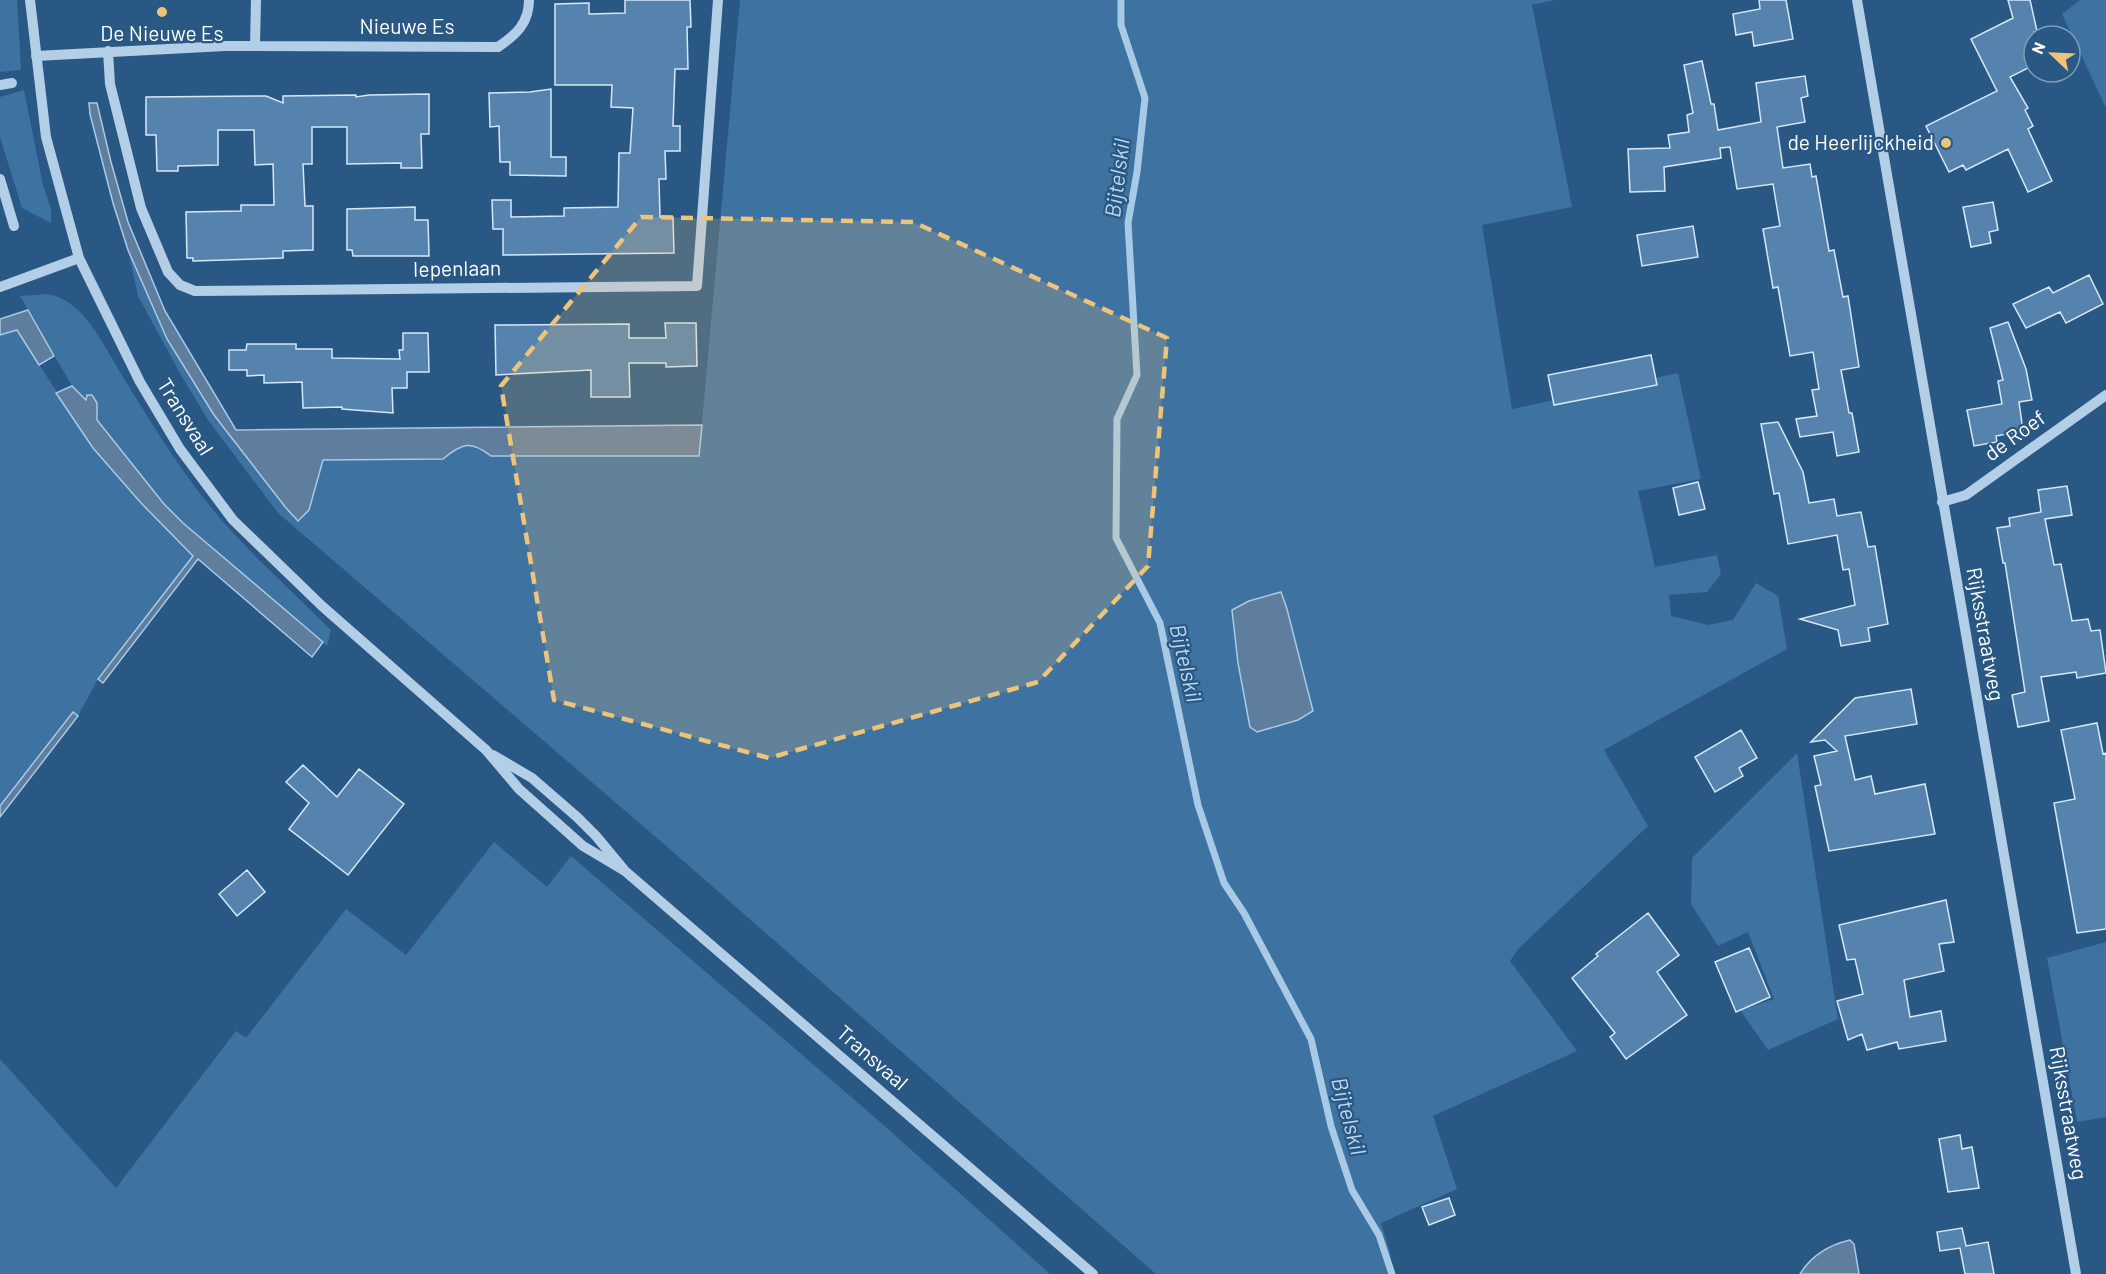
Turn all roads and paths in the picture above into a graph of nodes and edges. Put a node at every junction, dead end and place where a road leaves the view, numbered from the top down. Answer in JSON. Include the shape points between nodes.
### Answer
{"nodes":[{"id":1,"x":30,"y":0,"type":"edge"},
{"id":2,"x":256,"y":0,"type":"edge"},
{"id":3,"x":529,"y":0,"type":"edge"},
{"id":4,"x":718,"y":0,"type":"edge"},
{"id":5,"x":1857,"y":0,"type":"edge"},
{"id":6,"x":255,"y":46,"type":"junction"},
{"id":7,"x":108,"y":51,"type":"junction"},
{"id":8,"x":36,"y":56,"type":"junction"},
{"id":9,"x":12,"y":83,"type":"dead end"},
{"id":10,"x":0,"y":85,"type":"edge"},
{"id":11,"x":0,"y":179,"type":"edge"},
{"id":12,"x":14,"y":226,"type":"dead end"},
{"id":13,"x":79,"y":258,"type":"junction"},
{"id":14,"x":0,"y":287,"type":"edge"},
{"id":15,"x":2106,"y":395,"type":"edge"},
{"id":16,"x":1942,"y":502,"type":"junction"},
{"id":17,"x":486,"y":750,"type":"junction"},
{"id":18,"x":625,"y":871,"type":"junction"},
{"id":19,"x":1093,"y":1274,"type":"edge"},
{"id":20,"x":2076,"y":1274,"type":"edge"}],
"edges":[{"from":1,"to":8,"type":"street","name":"Transvaal"},
{"from":2,"to":6,"type":"street"},
{"from":3,"to":6,"type":"street","name":"Nieuwe Es","via":[[529,12],[517,34],[498,47]]},
{"from":4,"to":7,"type":"street","name":"Iepenlaan","via":[[697,286],[195,291],[180,285],[168,272],[141,208],[110,84]]},
{"from":5,"to":16,"type":"street","name":"Rijksstraatweg"},
{"from":6,"to":7,"type":"street","name":"Nieuwe Es"},
{"from":7,"to":8,"type":"street","name":"Nieuwe Es"},
{"from":8,"to":13,"type":"street","name":"Transvaal","via":[[46,137]]},
{"from":9,"to":10,"type":"street"},
{"from":11,"to":12,"type":"street"},
{"from":13,"to":14,"type":"street"},
{"from":13,"to":17,"type":"street","name":"Transvaal","via":[[140,382],[180,449],[233,520],[322,606]]},
{"from":15,"to":16,"type":"street","name":"de Roef","via":[[1966,495]]},
{"from":16,"to":20,"type":"street","name":"Rijksstraatweg"},
{"from":17,"to":18,"type":"street","name":"Transvaal","via":[[519,789],[583,846]]},
{"from":17,"to":18,"type":"street","name":"Transvaal","via":[[532,778],[596,836]]},
{"from":18,"to":19,"type":"street","name":"Transvaal"}]}
